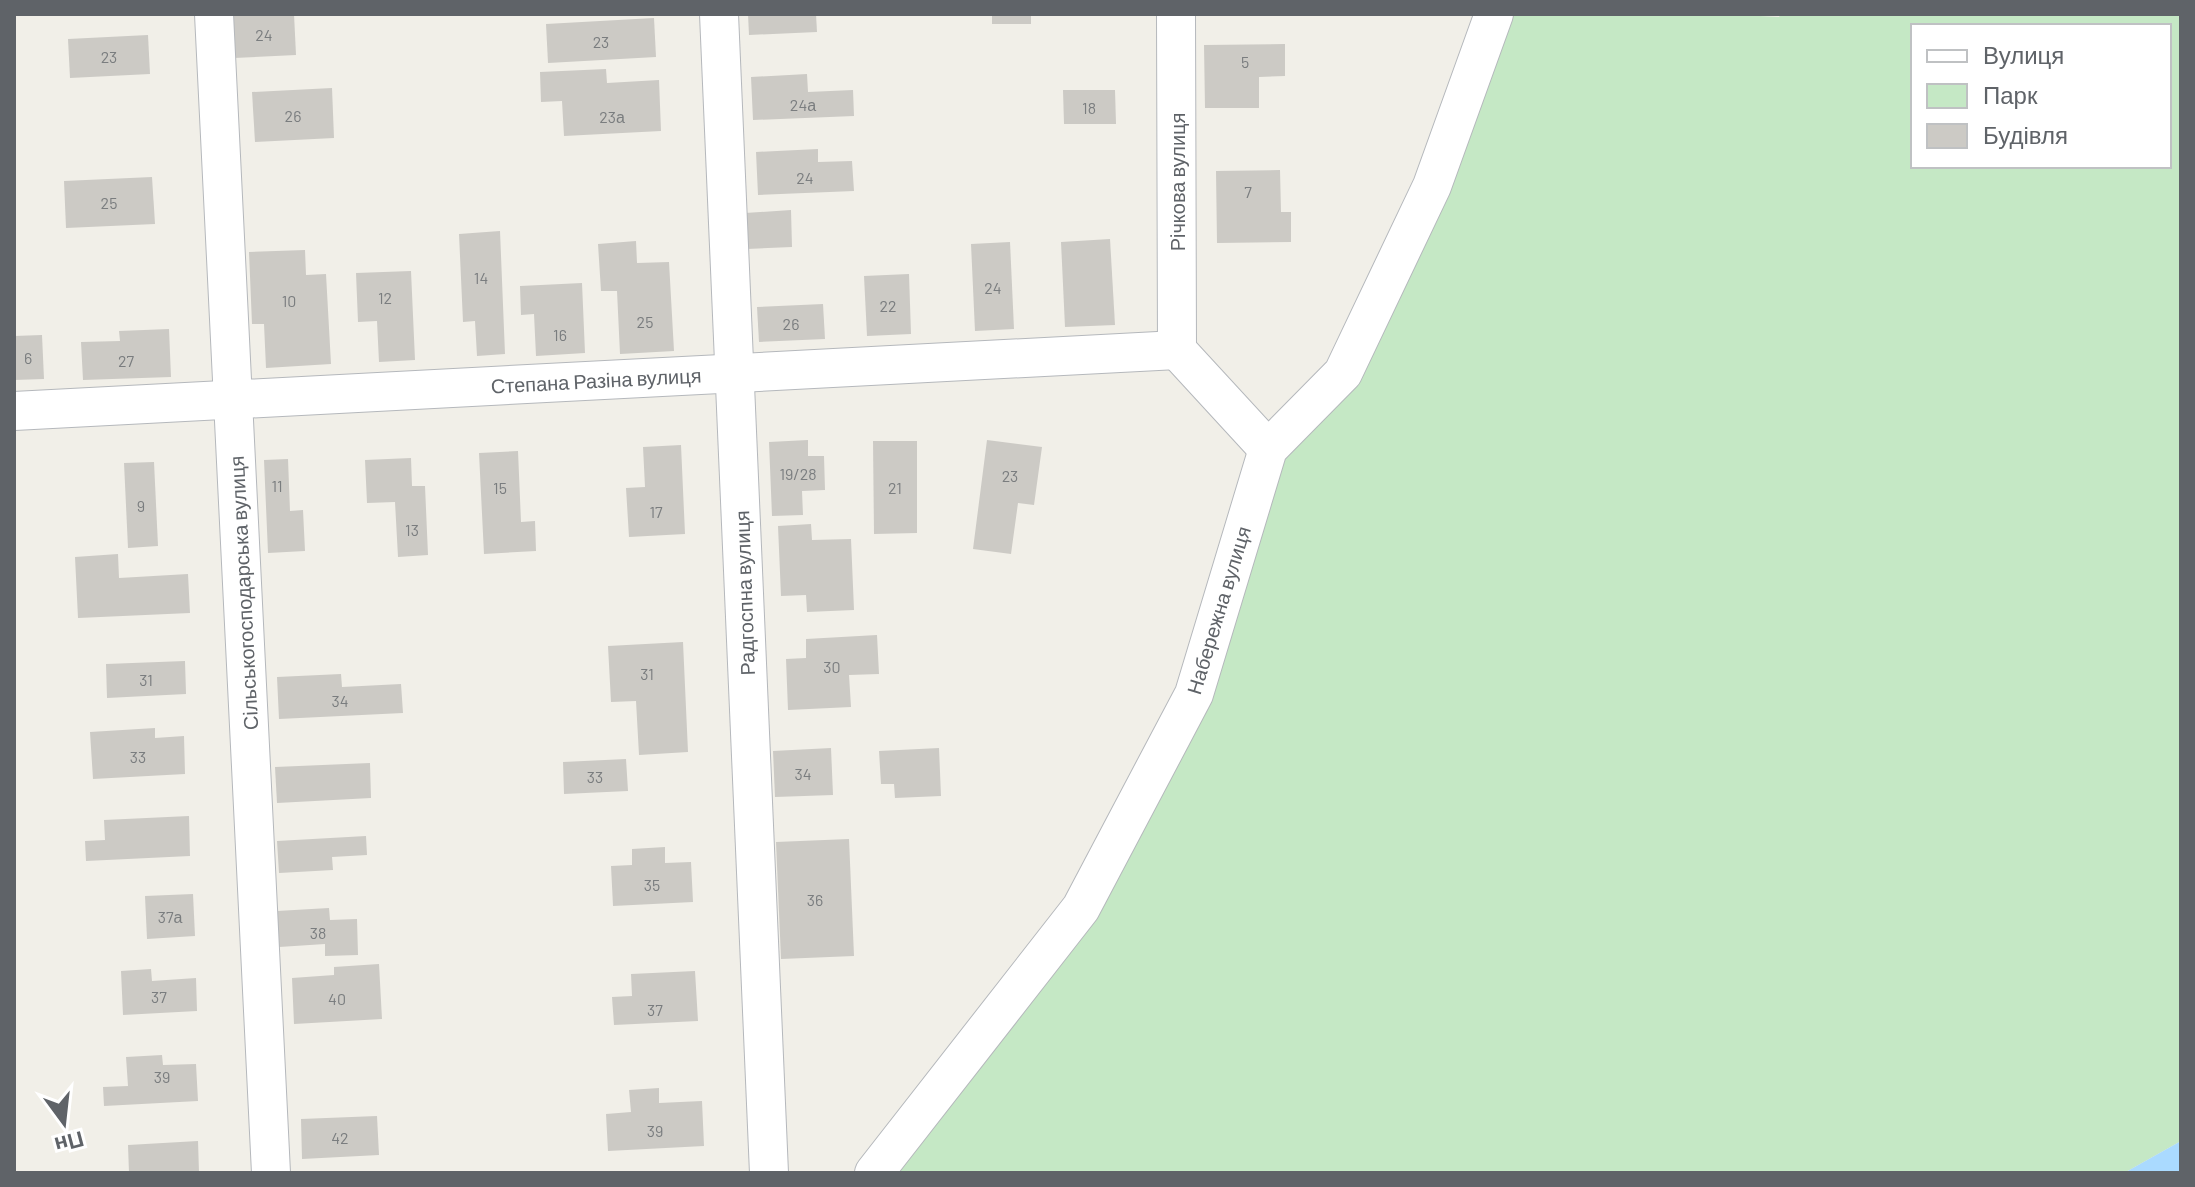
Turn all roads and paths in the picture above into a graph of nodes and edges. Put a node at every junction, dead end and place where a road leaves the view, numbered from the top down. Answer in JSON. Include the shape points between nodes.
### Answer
{"nodes":[{"id":1,"x":214,"y":14,"type":"edge"},
{"id":2,"x":719,"y":14,"type":"edge"},
{"id":3,"x":1176,"y":14,"type":"edge"},
{"id":4,"x":1494,"y":14,"type":"edge"},
{"id":5,"x":1177,"y":350,"type":"junction"},
{"id":6,"x":735,"y":373,"type":"junction"},
{"id":7,"x":233,"y":399,"type":"junction"},
{"id":8,"x":14,"y":411,"type":"edge"},
{"id":9,"x":1268,"y":449,"type":"junction"},
{"id":10,"x":271,"y":1173,"type":"edge"},
{"id":11,"x":769,"y":1173,"type":"edge"},
{"id":12,"x":874,"y":1173,"type":"edge"}],
"edges":[{"from":1,"to":7,"type":"street","name":"Сільськогосподарська вулиця"},
{"from":2,"to":6,"type":"street","name":"Радгоспна вулиця"},
{"from":3,"to":5,"type":"street","name":"Річкова вулиця"},
{"from":4,"to":9,"type":"street","name":"Набережна вулиця","via":[[1432,186],[1343,373]]},
{"from":5,"to":6,"type":"street","name":"Степана Разіна вулиця"},
{"from":5,"to":9,"type":"street"},
{"from":6,"to":7,"type":"street","name":"Степана Разіна вулиця"},
{"from":6,"to":11,"type":"street","name":"Радгоспна вулиця"},
{"from":7,"to":8,"type":"street","name":"Степана Разіна вулиця"},
{"from":7,"to":10,"type":"street","name":"Сільськогосподарська вулиця"},
{"from":9,"to":12,"type":"street","name":"Набережна вулиця","via":[[1194,694],[1081,908]]}]}
